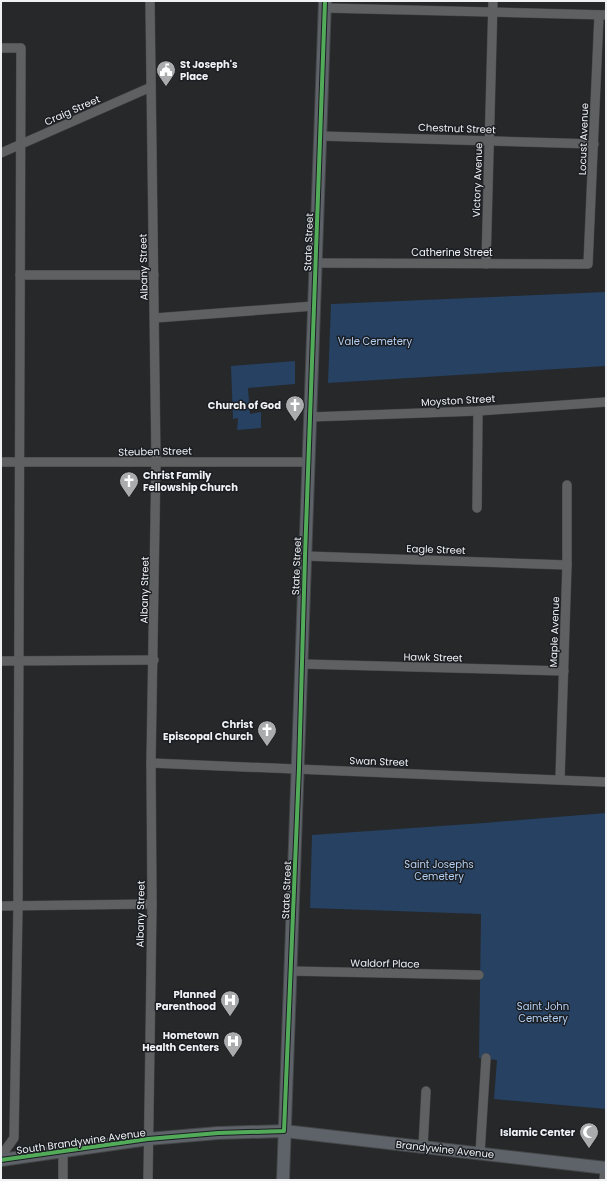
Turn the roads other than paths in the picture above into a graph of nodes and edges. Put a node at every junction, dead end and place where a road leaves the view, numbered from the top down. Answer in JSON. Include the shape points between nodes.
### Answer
{"nodes":[{"id":1,"x":150,"y":1,"type":"edge"},
{"id":2,"x":493,"y":1,"type":"edge"},
{"id":3,"x":325,"y":5,"type":"edge"},
{"id":4,"x":493,"y":11,"type":"junction"},
{"id":5,"x":602,"y":15,"type":"edge"},
{"id":6,"x":1,"y":48,"type":"edge"},
{"id":7,"x":151,"y":87,"type":"junction"},
{"id":8,"x":320,"y":136,"type":"junction"},
{"id":9,"x":490,"y":140,"type":"junction"},
{"id":10,"x":20,"y":144,"type":"junction"},
{"id":11,"x":594,"y":144,"type":"junction"},
{"id":12,"x":1,"y":153,"type":"edge"},
{"id":13,"x":315,"y":263,"type":"junction"},
{"id":14,"x":486,"y":264,"type":"junction"},
{"id":15,"x":588,"y":264,"type":"joint"},
{"id":16,"x":20,"y":275,"type":"junction"},
{"id":17,"x":154,"y":275,"type":"junction"},
{"id":18,"x":314,"y":306,"type":"junction"},
{"id":19,"x":155,"y":318,"type":"junction"},
{"id":20,"x":606,"y":402,"type":"edge"},
{"id":21,"x":478,"y":410,"type":"junction"},
{"id":22,"x":310,"y":417,"type":"junction"},
{"id":23,"x":156,"y":460,"type":"junction"},
{"id":24,"x":1,"y":462,"type":"edge"},
{"id":25,"x":18,"y":462,"type":"junction"},
{"id":26,"x":309,"y":462,"type":"junction"},
{"id":27,"x":567,"y":486,"type":"dead end"},
{"id":28,"x":477,"y":508,"type":"dead end"},
{"id":29,"x":304,"y":556,"type":"junction"},
{"id":30,"x":567,"y":565,"type":"junction"},
{"id":31,"x":154,"y":660,"type":"junction"},
{"id":32,"x":1,"y":661,"type":"edge"},
{"id":33,"x":18,"y":661,"type":"junction"},
{"id":34,"x":302,"y":664,"type":"junction"},
{"id":35,"x":564,"y":671,"type":"junction"},
{"id":36,"x":151,"y":763,"type":"junction"},
{"id":37,"x":299,"y":768,"type":"junction"},
{"id":38,"x":560,"y":780,"type":"junction"},
{"id":39,"x":606,"y":782,"type":"edge"},
{"id":40,"x":152,"y":904,"type":"junction"},
{"id":41,"x":1,"y":906,"type":"edge"},
{"id":42,"x":18,"y":906,"type":"junction"},
{"id":43,"x":290,"y":971,"type":"junction"},
{"id":44,"x":479,"y":975,"type":"dead end"},
{"id":45,"x":486,"y":1058,"type":"dead end"},
{"id":46,"x":426,"y":1091,"type":"dead end"},
{"id":47,"x":284,"y":1131,"type":"junction"},
{"id":48,"x":148,"y":1139,"type":"junction"},
{"id":49,"x":423,"y":1147,"type":"junction"},
{"id":50,"x":63,"y":1151,"type":"junction"},
{"id":51,"x":480,"y":1153,"type":"junction"},
{"id":52,"x":1,"y":1156,"type":"edge"},
{"id":53,"x":1,"y":1160,"type":"edge"},
{"id":54,"x":605,"y":1168,"type":"edge"},
{"id":55,"x":63,"y":1180,"type":"edge"},
{"id":56,"x":148,"y":1180,"type":"edge"},
{"id":57,"x":283,"y":1180,"type":"edge"},
{"id":58,"x":604,"y":1180,"type":"edge"}],
"edges":[{"from":1,"to":7,"type":"street","name":"Albany Street"},
{"from":2,"to":4,"type":"street","name":"Victory Avenue"},
{"from":3,"to":4,"type":"street"},
{"from":3,"to":8,"type":"main road","name":"State Street"},
{"from":4,"to":5,"type":"street"},
{"from":4,"to":9,"type":"street","name":"Victory Avenue"},
{"from":5,"to":11,"type":"street","name":"Locust Avenue"},
{"from":6,"to":10,"type":"street","via":[[21,48]]},
{"from":7,"to":10,"type":"street","name":"Craig Street"},
{"from":7,"to":17,"type":"street","name":"Albany Street"},
{"from":8,"to":9,"type":"street","name":"Chestnut Street"},
{"from":8,"to":13,"type":"main road","name":"State Street"},
{"from":9,"to":11,"type":"street","name":"Chestnut Street"},
{"from":9,"to":14,"type":"street","name":"Victory Avenue"},
{"from":10,"to":12,"type":"street","name":"Craig Street"},
{"from":10,"to":16,"type":"street"},
{"from":11,"to":15,"type":"street","name":"Locust Avenue"},
{"from":13,"to":14,"type":"street","name":"Catherine Street"},
{"from":13,"to":18,"type":"main road","name":"State Street"},
{"from":14,"to":15,"type":"street","name":"Catherine Street"},
{"from":16,"to":17,"type":"street"},
{"from":16,"to":25,"type":"street"},
{"from":17,"to":19,"type":"street","name":"Albany Street"},
{"from":18,"to":19,"type":"street"},
{"from":18,"to":22,"type":"main road","name":"State Street"},
{"from":19,"to":23,"type":"street","name":"Albany Street"},
{"from":20,"to":21,"type":"street","name":"Moyston Street"},
{"from":21,"to":22,"type":"street","name":"Moyston Street"},
{"from":21,"to":28,"type":"street"},
{"from":22,"to":26,"type":"main road","name":"State Street"},
{"from":23,"to":25,"type":"street","name":"Steuben Street","via":[[145,463]]},
{"from":23,"to":26,"type":"street","name":"Steuben Street"},
{"from":23,"to":31,"type":"street","name":"Albany Street"},
{"from":24,"to":25,"type":"street","name":"Steuben Street"},
{"from":25,"to":33,"type":"street"},
{"from":26,"to":29,"type":"main road","name":"State Street"},
{"from":27,"to":30,"type":"street","name":"Maple Avenue"},
{"from":29,"to":30,"type":"street","name":"Eagle Street"},
{"from":29,"to":34,"type":"main road","name":"State Street"},
{"from":30,"to":35,"type":"street","name":"Maple Avenue"},
{"from":31,"to":33,"type":"street"},
{"from":31,"to":36,"type":"street","name":"Albany Street"},
{"from":32,"to":33,"type":"street"},
{"from":33,"to":42,"type":"street"},
{"from":34,"to":35,"type":"street","name":"Hawk Street"},
{"from":34,"to":37,"type":"main road","name":"State Street"},
{"from":35,"to":38,"type":"street","name":"Maple Avenue"},
{"from":36,"to":37,"type":"street","name":"Swan Street"},
{"from":36,"to":40,"type":"street","name":"Albany Street"},
{"from":37,"to":38,"type":"street","name":"Swan Street"},
{"from":37,"to":43,"type":"main road","name":"State Street"},
{"from":38,"to":39,"type":"street","name":"Swan Street"},
{"from":40,"to":42,"type":"street"},
{"from":40,"to":48,"type":"street","name":"Albany Street"},
{"from":41,"to":42,"type":"street"},
{"from":42,"to":52,"type":"street","via":[[14,1138]]},
{"from":43,"to":44,"type":"street","name":"Waldorf Place"},
{"from":43,"to":47,"type":"main road","name":"State Street"},
{"from":45,"to":51,"type":"street"},
{"from":46,"to":49,"type":"street"},
{"from":47,"to":48,"type":"main road","name":"South Brandywine Avenue"},
{"from":47,"to":49,"type":"main road","name":"Brandywine Avenue"},
{"from":47,"to":57,"type":"main road","name":"State Street"},
{"from":48,"to":50,"type":"main road","name":"South Brandywine Avenue"},
{"from":48,"to":56,"type":"street","name":"Albany Street"},
{"from":49,"to":51,"type":"main road","name":"Brandywine Avenue"},
{"from":50,"to":53,"type":"main road","name":"South Brandywine Avenue"},
{"from":50,"to":55,"type":"street"},
{"from":51,"to":54,"type":"main road","name":"Brandywine Avenue"},
{"from":54,"to":58,"type":"street"}]}
